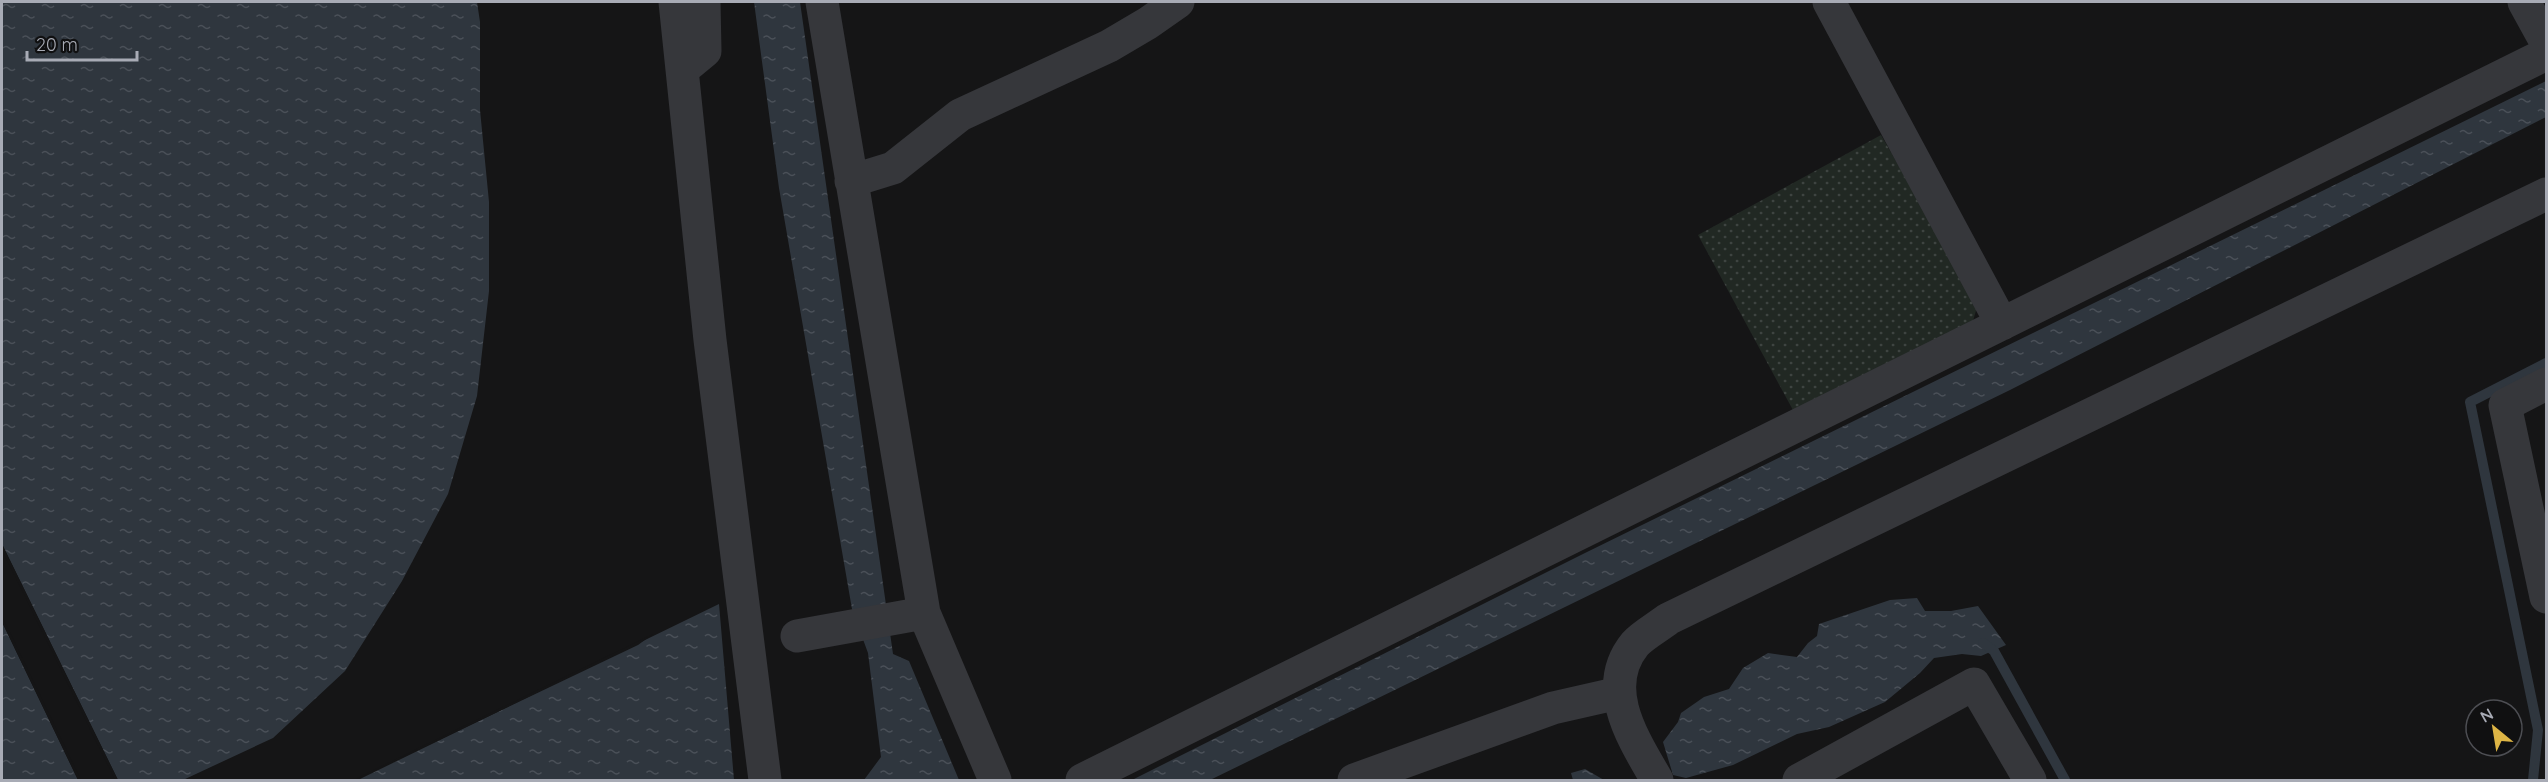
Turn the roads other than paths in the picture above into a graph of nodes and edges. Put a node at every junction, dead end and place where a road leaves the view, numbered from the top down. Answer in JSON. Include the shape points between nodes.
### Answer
{"nodes":[{"id":1,"x":675,"y":2,"type":"edge"},
{"id":2,"x":704,"y":2,"type":"edge"},
{"id":3,"x":822,"y":2,"type":"edge"},
{"id":4,"x":1178,"y":2,"type":"edge"},
{"id":5,"x":1829,"y":2,"type":"edge"},
{"id":6,"x":2523,"y":2,"type":"edge"},
{"id":7,"x":2547,"y":42,"type":"edge"},
{"id":8,"x":2547,"y":54,"type":"edge"},
{"id":9,"x":682,"y":70,"type":"junction"},
{"id":10,"x":851,"y":181,"type":"junction"},
{"id":11,"x":2547,"y":194,"type":"edge"},
{"id":12,"x":2002,"y":324,"type":"junction"},
{"id":13,"x":2547,"y":384,"type":"edge"},
{"id":14,"x":2547,"y":597,"type":"edge"},
{"id":15,"x":924,"y":613,"type":"junction"},
{"id":16,"x":797,"y":636,"type":"dead end"},
{"id":17,"x":1619,"y":693,"type":"junction"},
{"id":18,"x":765,"y":780,"type":"edge"},
{"id":19,"x":995,"y":780,"type":"edge"},
{"id":20,"x":1082,"y":780,"type":"edge"},
{"id":21,"x":1354,"y":780,"type":"edge"},
{"id":22,"x":1657,"y":780,"type":"edge"},
{"id":23,"x":1799,"y":780,"type":"edge"},
{"id":24,"x":2030,"y":780,"type":"edge"}],
"edges":[{"from":1,"to":9,"type":"street"},
{"from":2,"to":9,"type":"street","via":[[705,51]]},
{"from":3,"to":10,"type":"street"},
{"from":4,"to":10,"type":"street","via":[[1109,46],[960,115],[893,168]]},
{"from":5,"to":12,"type":"street"},
{"from":6,"to":7,"type":"street"},
{"from":8,"to":12,"type":"street"},
{"from":9,"to":18,"type":"street","via":[[710,340]]},
{"from":10,"to":15,"type":"street"},
{"from":11,"to":17,"type":"street","via":[[1668,619],[1635,644],[1621,667]]},
{"from":12,"to":20,"type":"street"},
{"from":13,"to":14,"type":"street","via":[[2505,405]]},
{"from":15,"to":16,"type":"street"},
{"from":15,"to":19,"type":"street"},
{"from":17,"to":21,"type":"street","via":[[1553,708]]},
{"from":17,"to":22,"type":"street","via":[[1634,741]]},
{"from":23,"to":24,"type":"street","via":[[1974,684]]}]}
